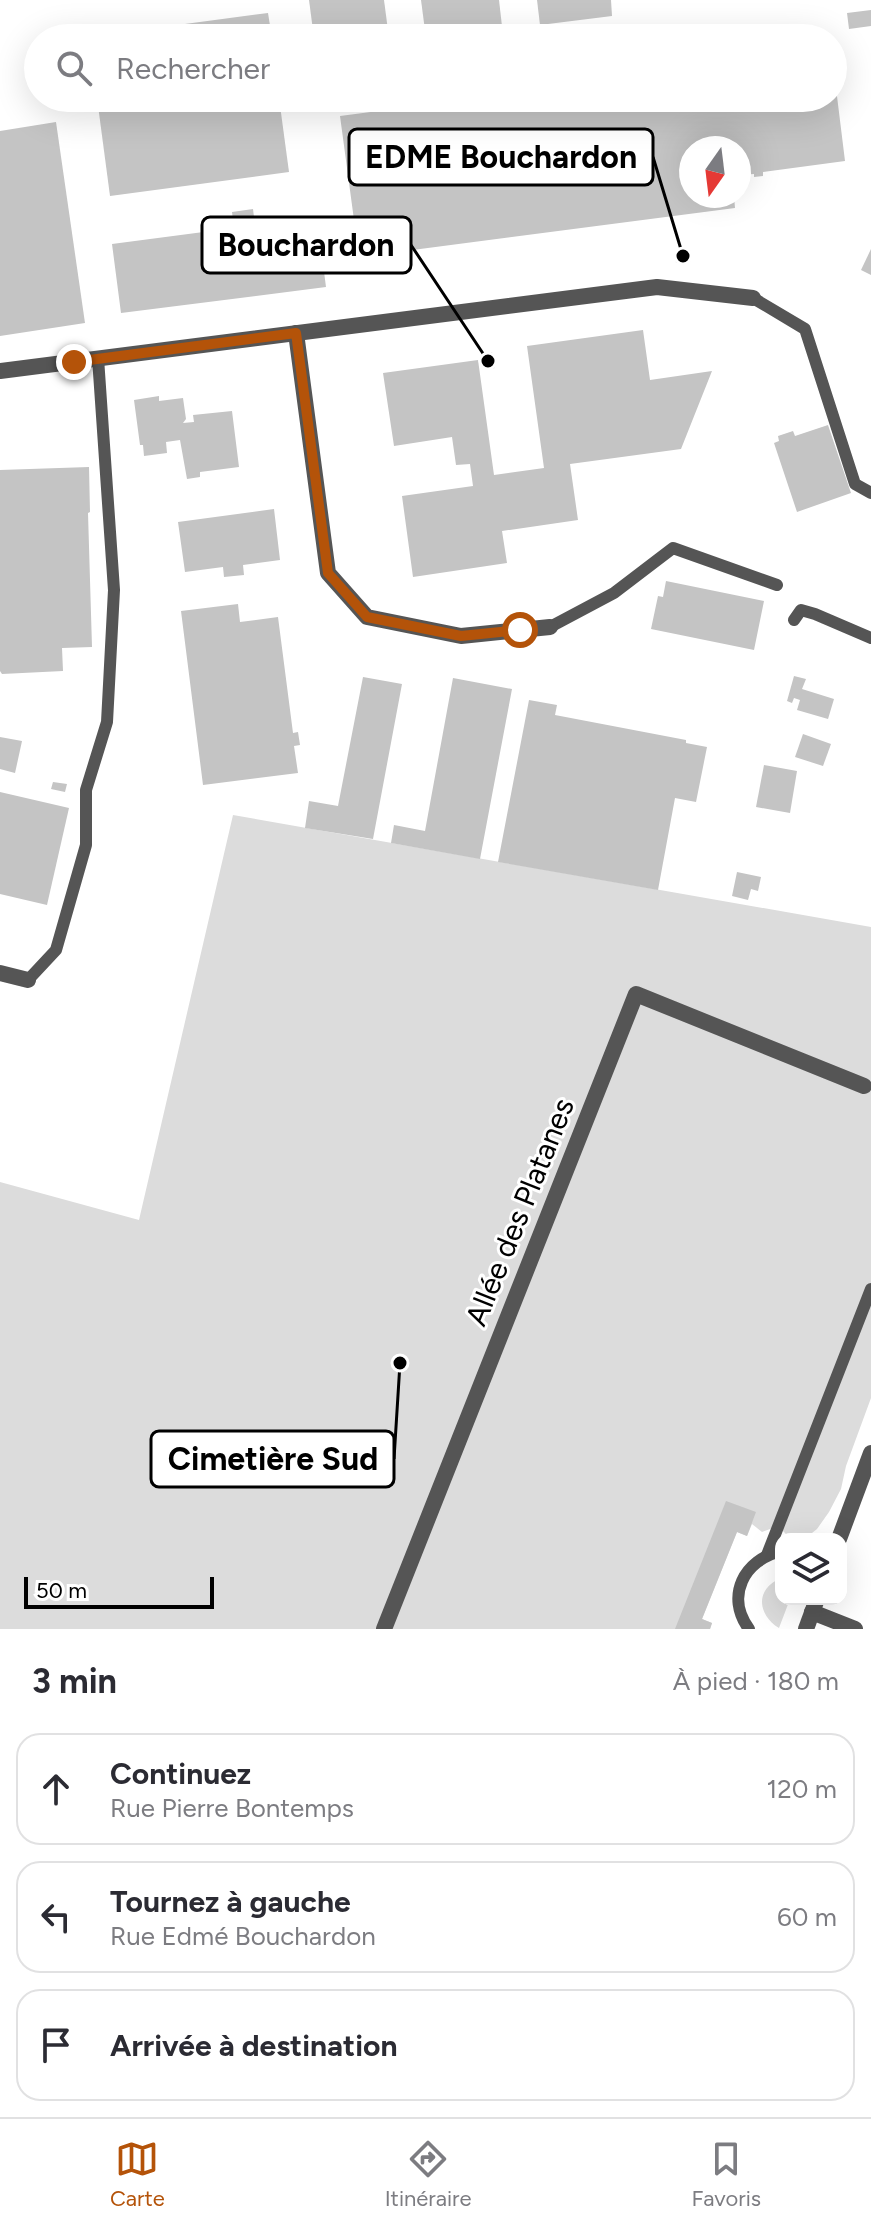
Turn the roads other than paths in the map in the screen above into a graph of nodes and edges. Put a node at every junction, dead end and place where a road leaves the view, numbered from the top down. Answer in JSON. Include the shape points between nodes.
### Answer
{"nodes":[{"id":1,"x":753,"y":298,"type":"joint"},
{"id":2,"x":296,"y":333,"type":"junction"},
{"id":3,"x":98,"y":358,"type":"junction"},
{"id":4,"x":0,"y":371,"type":"edge"},
{"id":5,"x":871,"y":493,"type":"edge"},
{"id":6,"x":777,"y":585,"type":"dead end"},
{"id":7,"x":794,"y":620,"type":"dead end"},
{"id":8,"x":550,"y":627,"type":"joint"},
{"id":9,"x":871,"y":638,"type":"edge"},
{"id":10,"x":0,"y":973,"type":"edge"},
{"id":11,"x":28,"y":980,"type":"joint"},
{"id":12,"x":864,"y":1086,"type":"dead end"},
{"id":13,"x":871,"y":1289,"type":"edge"},
{"id":14,"x":871,"y":1453,"type":"edge"},
{"id":15,"x":841,"y":1533,"type":"edge"},
{"id":16,"x":775,"y":1553,"type":"edge"},
{"id":17,"x":767,"y":1555,"type":"junction"},
{"id":18,"x":814,"y":1606,"type":"edge"},
{"id":19,"x":743,"y":1625,"type":"edge"},
{"id":20,"x":384,"y":1629,"type":"edge"},
{"id":21,"x":806,"y":1629,"type":"edge"},
{"id":22,"x":855,"y":1629,"type":"edge"}],
"edges":[{"from":1,"to":2,"type":"street","via":[[657,287]]},
{"from":1,"to":5,"type":"lane","via":[[805,329],[855,484]]},
{"from":2,"to":3,"type":"street"},
{"from":2,"to":8,"type":"street","via":[[328,573],[367,617],[461,636]]},
{"from":3,"to":4,"type":"street"},
{"from":3,"to":11,"type":"lane","via":[[114,590],[107,722],[86,790],[86,845],[56,950]]},
{"from":6,"to":8,"type":"lane","via":[[673,548],[614,593]]},
{"from":7,"to":9,"type":"lane","via":[[801,610]]},
{"from":10,"to":11,"type":"street"},
{"from":12,"to":20,"type":"street","name":"Allée des Platanes","via":[[636,994]]},
{"from":13,"to":17,"type":"lane"},
{"from":14,"to":15,"type":"street"},
{"from":16,"to":17,"type":"lane"},
{"from":17,"to":19,"type":"lane","via":[[742,1579],[738,1595]]},
{"from":18,"to":21,"type":"street"},
{"from":18,"to":22,"type":"street"}]}
